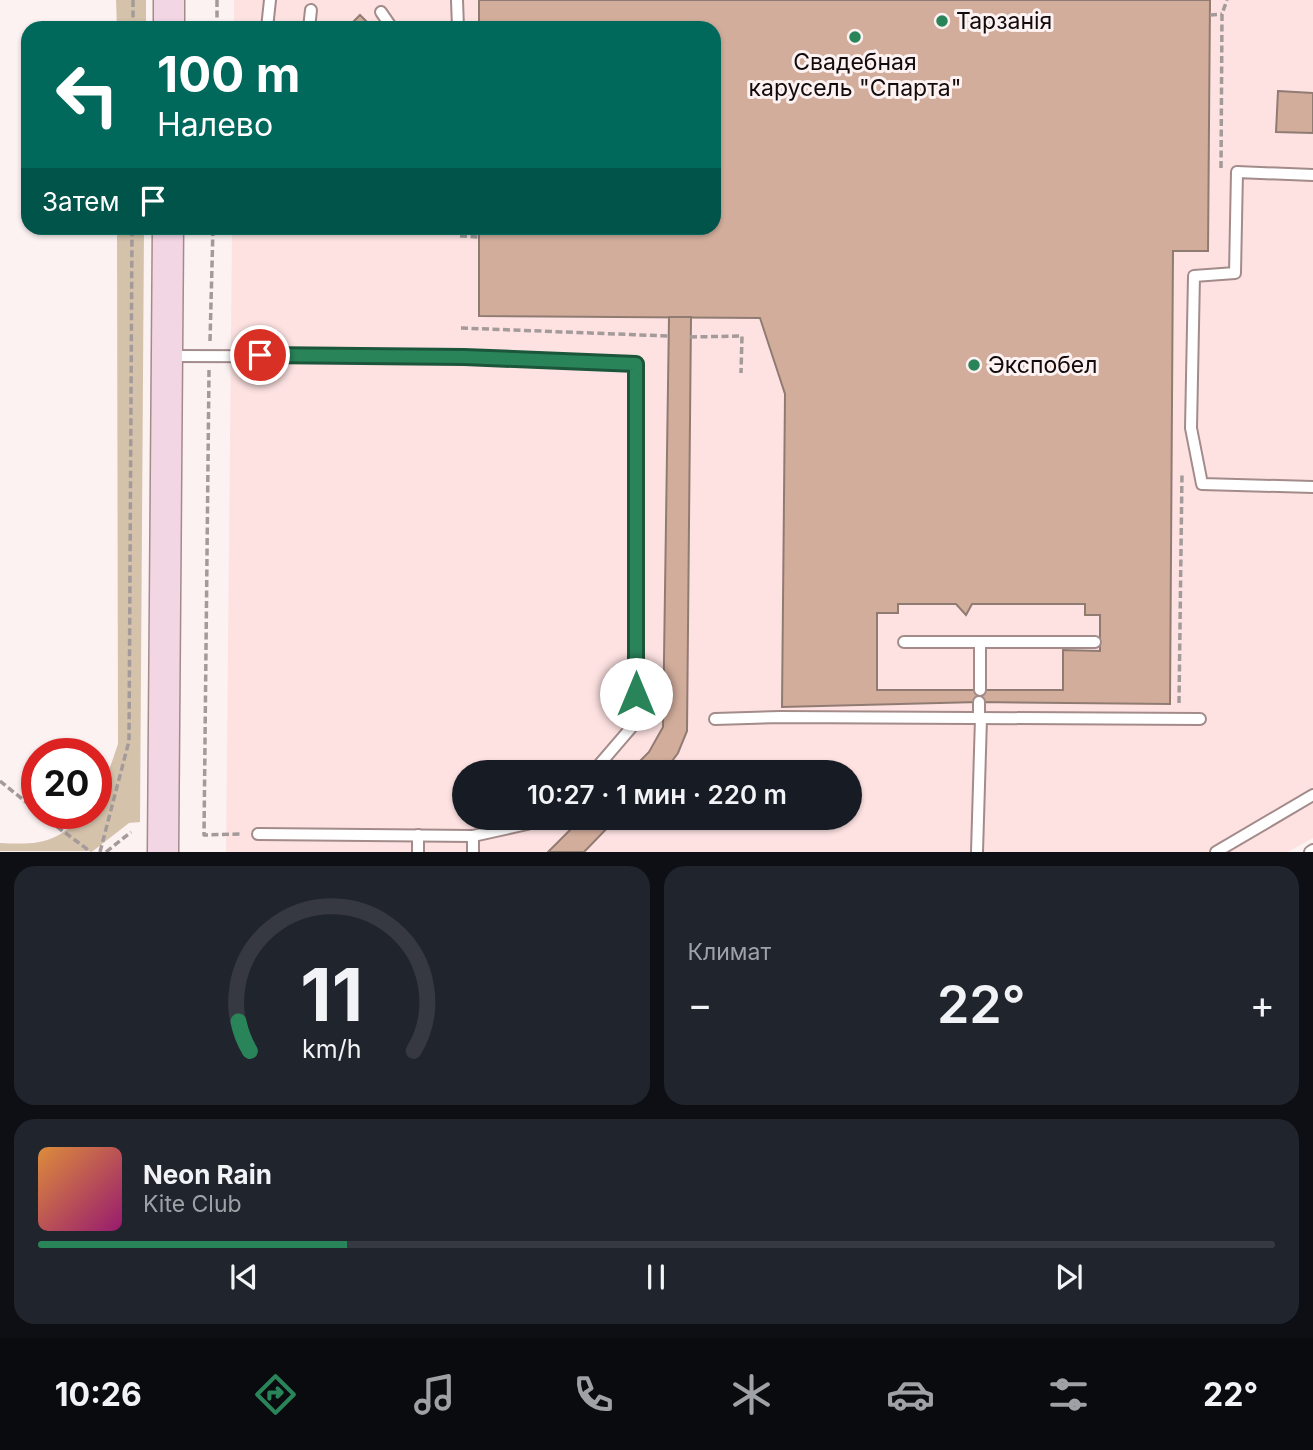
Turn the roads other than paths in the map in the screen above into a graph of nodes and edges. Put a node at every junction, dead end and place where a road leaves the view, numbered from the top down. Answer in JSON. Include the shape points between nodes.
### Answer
{"nodes":[{"id":1,"x":169,"y":0,"type":"edge"},
{"id":2,"x":270,"y":0,"type":"edge"},
{"id":3,"x":457,"y":0,"type":"edge"},
{"id":4,"x":311,"y":10,"type":"dead end"},
{"id":5,"x":381,"y":12,"type":"dead end"},
{"id":6,"x":169,"y":21,"type":"edge"},
{"id":7,"x":268,"y":21,"type":"edge"},
{"id":8,"x":310,"y":21,"type":"edge"},
{"id":9,"x":387,"y":21,"type":"edge"},
{"id":10,"x":458,"y":21,"type":"edge"},
{"id":11,"x":1313,"y":175,"type":"edge"},
{"id":12,"x":168,"y":235,"type":"edge"},
{"id":13,"x":166,"y":356,"type":"junction"},
{"id":14,"x":1313,"y":487,"type":"edge"},
{"id":15,"x":904,"y":642,"type":"dead end"},
{"id":16,"x":980,"y":642,"type":"junction"},
{"id":17,"x":1095,"y":642,"type":"dead end"},
{"id":18,"x":980,"y":690,"type":"dead end"},
{"id":19,"x":979,"y":702,"type":"dead end"},
{"id":20,"x":980,"y":718,"type":"junction"},
{"id":21,"x":715,"y":719,"type":"dead end"},
{"id":22,"x":1200,"y":719,"type":"dead end"},
{"id":23,"x":603,"y":760,"type":"edge"},
{"id":24,"x":1313,"y":795,"type":"edge"},
{"id":25,"x":500,"y":830,"type":"edge"},
{"id":26,"x":258,"y":834,"type":"dead end"},
{"id":27,"x":418,"y":835,"type":"junction"},
{"id":28,"x":473,"y":836,"type":"junction"},
{"id":29,"x":163,"y":852,"type":"edge"},
{"id":30,"x":418,"y":852,"type":"edge"},
{"id":31,"x":473,"y":852,"type":"edge"},
{"id":32,"x":977,"y":852,"type":"edge"},
{"id":33,"x":1216,"y":852,"type":"edge"}],
"edges":[{"from":1,"to":6,"type":"main road"},
{"from":2,"to":7,"type":"lane"},
{"from":3,"to":10,"type":"lane"},
{"from":4,"to":8,"type":"lane"},
{"from":5,"to":9,"type":"lane"},
{"from":11,"to":14,"type":"lane","via":[[1237,172],[1235,273],[1194,276],[1191,428],[1202,484]]},
{"from":12,"to":13,"type":"main road"},
{"from":13,"to":23,"type":"lane","via":[[464,357],[636,364],[636,722]]},
{"from":13,"to":29,"type":"main road"},
{"from":15,"to":16,"type":"lane"},
{"from":16,"to":17,"type":"lane"},
{"from":16,"to":18,"type":"lane"},
{"from":19,"to":20,"type":"lane"},
{"from":20,"to":21,"type":"lane"},
{"from":20,"to":22,"type":"lane"},
{"from":20,"to":32,"type":"lane"},
{"from":24,"to":33,"type":"lane"},
{"from":25,"to":28,"type":"lane"},
{"from":26,"to":27,"type":"lane"},
{"from":27,"to":28,"type":"lane"},
{"from":27,"to":30,"type":"lane"},
{"from":28,"to":31,"type":"lane"}]}
